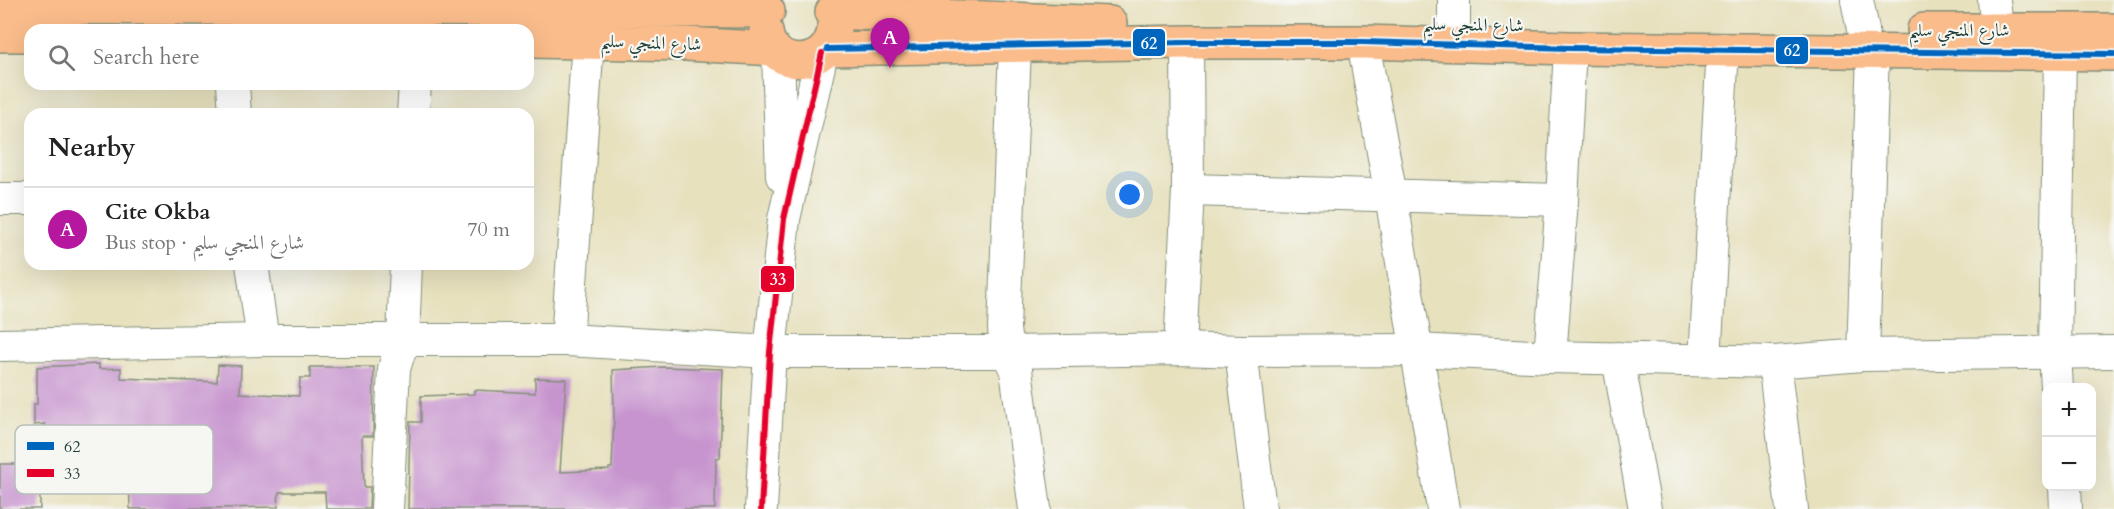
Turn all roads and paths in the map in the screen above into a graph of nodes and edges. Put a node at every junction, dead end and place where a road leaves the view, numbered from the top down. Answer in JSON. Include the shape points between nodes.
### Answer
{"nodes":[{"id":1,"x":109,"y":3,"type":"edge"},
{"id":2,"x":487,"y":5,"type":"edge"},
{"id":3,"x":773,"y":5,"type":"edge"},
{"id":4,"x":841,"y":6,"type":"edge"},
{"id":5,"x":0,"y":7,"type":"edge"},
{"id":6,"x":1072,"y":11,"type":"edge"},
{"id":7,"x":1454,"y":12,"type":"edge"},
{"id":8,"x":1995,"y":15,"type":"edge"},
{"id":9,"x":1864,"y":27,"type":"edge"},
{"id":10,"x":2114,"y":30,"type":"edge"},
{"id":11,"x":0,"y":35,"type":"edge"},
{"id":12,"x":24,"y":35,"type":"edge"},
{"id":13,"x":534,"y":40,"type":"edge"},
{"id":14,"x":588,"y":41,"type":"junction"},
{"id":15,"x":1187,"y":42,"type":"junction"},
{"id":16,"x":1363,"y":42,"type":"junction"},
{"id":17,"x":1015,"y":46,"type":"junction"},
{"id":18,"x":1570,"y":48,"type":"junction"},
{"id":19,"x":1724,"y":49,"type":"junction"},
{"id":20,"x":776,"y":51,"type":"junction"},
{"id":21,"x":825,"y":51,"type":"junction"},
{"id":22,"x":2060,"y":54,"type":"junction"},
{"id":23,"x":2114,"y":54,"type":"edge"},
{"id":24,"x":233,"y":90,"type":"edge"},
{"id":25,"x":415,"y":90,"type":"edge"},
{"id":26,"x":235,"y":108,"type":"edge"},
{"id":27,"x":413,"y":108,"type":"edge"},
{"id":28,"x":1188,"y":190,"type":"junction"},
{"id":29,"x":1391,"y":196,"type":"junction"},
{"id":30,"x":0,"y":199,"type":"edge"},
{"id":31,"x":24,"y":199,"type":"edge"},
{"id":32,"x":1562,"y":200,"type":"junction"},
{"id":33,"x":784,"y":219,"type":"junction"},
{"id":34,"x":253,"y":270,"type":"edge"},
{"id":35,"x":406,"y":270,"type":"edge"},
{"id":36,"x":263,"y":340,"type":"junction"},
{"id":37,"x":403,"y":340,"type":"junction"},
{"id":38,"x":567,"y":340,"type":"junction"},
{"id":39,"x":0,"y":345,"type":"edge"},
{"id":40,"x":1180,"y":349,"type":"junction"},
{"id":41,"x":1417,"y":350,"type":"junction"},
{"id":42,"x":1241,"y":351,"type":"junction"},
{"id":43,"x":770,"y":352,"type":"junction"},
{"id":44,"x":1007,"y":352,"type":"junction"},
{"id":45,"x":2114,"y":352,"type":"edge"},
{"id":46,"x":2055,"y":353,"type":"junction"},
{"id":47,"x":1863,"y":355,"type":"junction"},
{"id":48,"x":1550,"y":357,"type":"junction"},
{"id":49,"x":1618,"y":358,"type":"junction"},
{"id":50,"x":1705,"y":359,"type":"junction"},
{"id":51,"x":1774,"y":362,"type":"junction"},
{"id":52,"x":2057,"y":383,"type":"edge"},
{"id":53,"x":2065,"y":491,"type":"edge"},
{"id":54,"x":387,"y":509,"type":"edge"},
{"id":55,"x":761,"y":509,"type":"edge"},
{"id":56,"x":1035,"y":509,"type":"edge"},
{"id":57,"x":1260,"y":509,"type":"edge"},
{"id":58,"x":1443,"y":509,"type":"edge"},
{"id":59,"x":1645,"y":509,"type":"edge"},
{"id":60,"x":1792,"y":509,"type":"edge"},
{"id":61,"x":2066,"y":509,"type":"edge"}],
"edges":[{"from":1,"to":2,"type":"main road","name":"شارع المنجي سليم"},
{"from":1,"to":5,"type":"main road","name":"شارع المنجي سليم"},
{"from":2,"to":3,"type":"main road","name":"شارع المنجي سليم"},
{"from":3,"to":20,"type":"main road","via":[[765,22],[766,37]]},
{"from":4,"to":6,"type":"main road","name":"شارع المنجي سليم"},
{"from":4,"to":21,"type":"main road"},
{"from":6,"to":7,"type":"main road","name":"شارع المنجي سليم"},
{"from":7,"to":9,"type":"main road","name":"شارع المنجي سليم"},
{"from":8,"to":9,"type":"main road","name":"شارع المنجي سليم"},
{"from":8,"to":10,"type":"main road","name":"شارع المنجي سليم"},
{"from":9,"to":19,"type":"main road","name":"شارع المنجي سليم"},
{"from":9,"to":22,"type":"main road","name":"شارع المنجي سليم"},
{"from":9,"to":47,"type":"street"},
{"from":11,"to":12,"type":"main road"},
{"from":13,"to":14,"type":"main road","name":"شارع المنجي سليم"},
{"from":14,"to":20,"type":"main road","name":"شارع المنجي سليم"},
{"from":14,"to":38,"type":"street"},
{"from":15,"to":16,"type":"main road","name":"شارع المنجي سليم"},
{"from":15,"to":17,"type":"main road","name":"شارع المنجي سليم"},
{"from":15,"to":28,"type":"street"},
{"from":16,"to":18,"type":"main road","name":"شارع المنجي سليم"},
{"from":16,"to":29,"type":"street"},
{"from":17,"to":21,"type":"main road","name":"شارع المنجي سليم"},
{"from":17,"to":44,"type":"street","via":[[1004,329]]},
{"from":18,"to":19,"type":"main road","name":"شارع المنجي سليم"},
{"from":18,"to":32,"type":"street"},
{"from":19,"to":50,"type":"street"},
{"from":20,"to":21,"type":"main road","name":"شارع المنجي سليم","via":[[795,61]]},
{"from":20,"to":33,"type":"street"},
{"from":21,"to":33,"type":"street"},
{"from":22,"to":23,"type":"main road","name":"شارع المنجي سليم"},
{"from":22,"to":46,"type":"street"},
{"from":24,"to":26,"type":"street"},
{"from":25,"to":27,"type":"street"},
{"from":28,"to":29,"type":"street"},
{"from":28,"to":40,"type":"street"},
{"from":29,"to":32,"type":"street"},
{"from":29,"to":41,"type":"street"},
{"from":30,"to":31,"type":"street"},
{"from":32,"to":48,"type":"street"},
{"from":33,"to":43,"type":"street"},
{"from":34,"to":36,"type":"street"},
{"from":35,"to":37,"type":"street"},
{"from":36,"to":37,"type":"street"},
{"from":36,"to":39,"type":"street"},
{"from":37,"to":38,"type":"street"},
{"from":37,"to":54,"type":"street","via":[[394,369]]},
{"from":38,"to":43,"type":"street"},
{"from":40,"to":42,"type":"street"},
{"from":40,"to":44,"type":"street"},
{"from":41,"to":42,"type":"street"},
{"from":41,"to":48,"type":"street"},
{"from":41,"to":58,"type":"street"},
{"from":42,"to":57,"type":"street"},
{"from":43,"to":44,"type":"street"},
{"from":43,"to":55,"type":"street"},
{"from":44,"to":56,"type":"street","via":[[1016,370]]},
{"from":45,"to":46,"type":"street"},
{"from":46,"to":47,"type":"street"},
{"from":46,"to":52,"type":"street"},
{"from":47,"to":51,"type":"street"},
{"from":48,"to":49,"type":"street"},
{"from":49,"to":50,"type":"street"},
{"from":49,"to":59,"type":"street"},
{"from":50,"to":51,"type":"street"},
{"from":51,"to":60,"type":"street"},
{"from":53,"to":61,"type":"street"}]}
